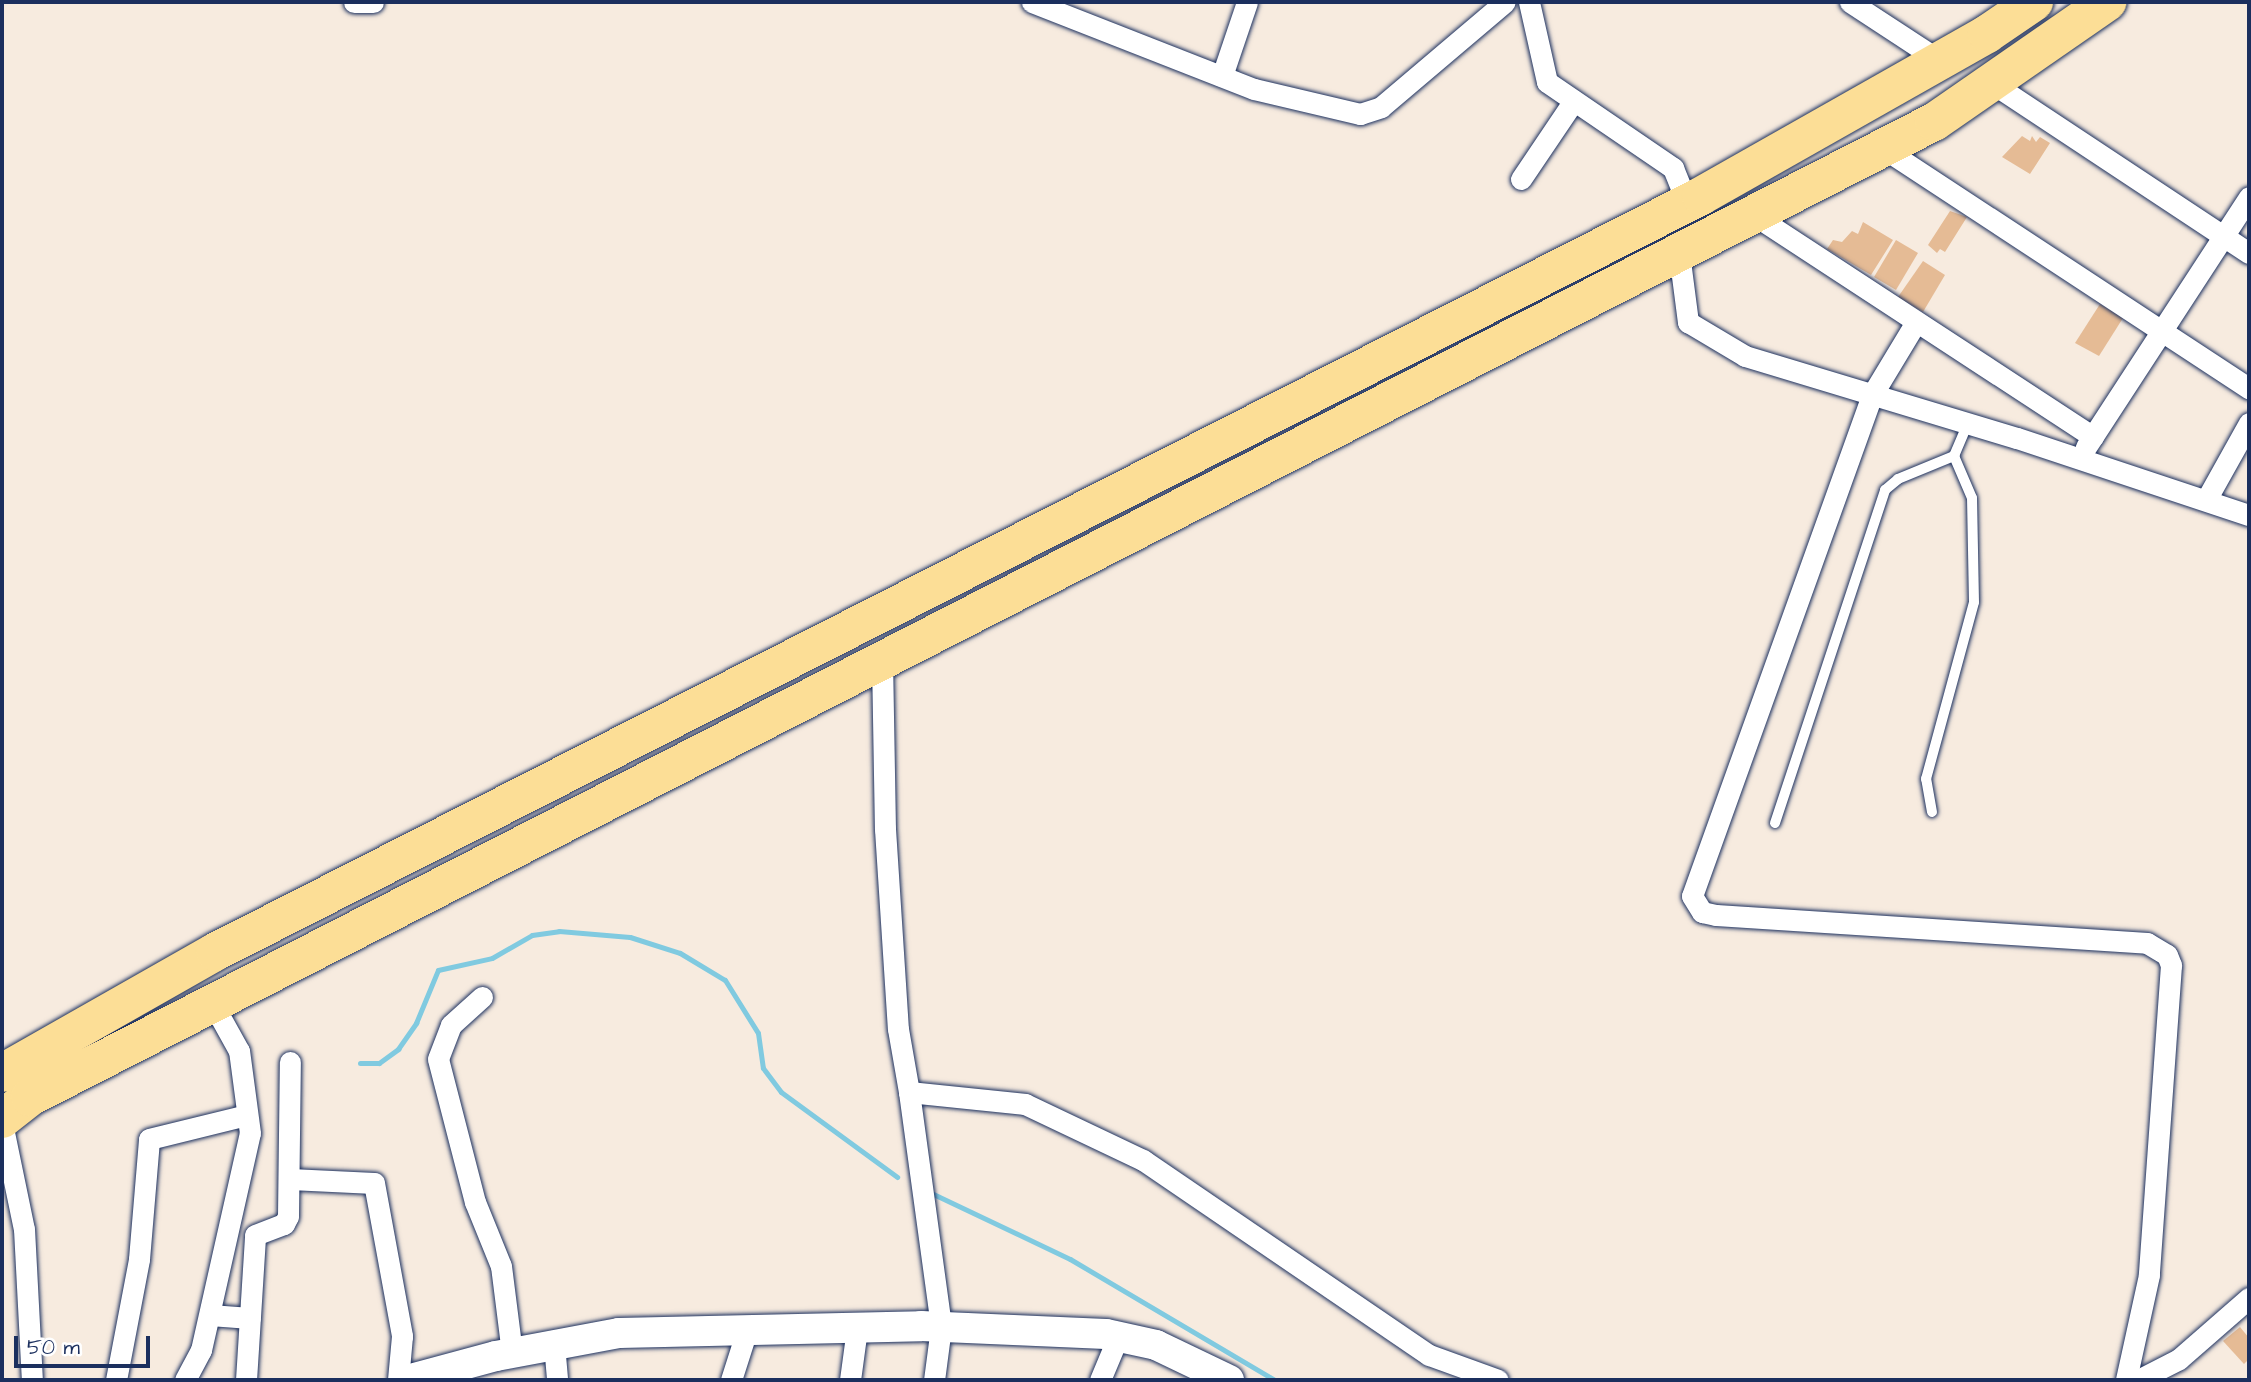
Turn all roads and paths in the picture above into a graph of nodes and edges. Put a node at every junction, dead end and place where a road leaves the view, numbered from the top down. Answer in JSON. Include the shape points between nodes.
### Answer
{"nodes":[{"id":1,"x":354,"y":2,"type":"edge"},
{"id":2,"x":373,"y":2,"type":"edge"},
{"id":3,"x":1031,"y":2,"type":"edge"},
{"id":4,"x":1247,"y":2,"type":"edge"},
{"id":5,"x":1505,"y":2,"type":"edge"},
{"id":6,"x":1530,"y":2,"type":"edge"},
{"id":7,"x":1850,"y":2,"type":"edge"},
{"id":8,"x":2034,"y":2,"type":"edge"},
{"id":9,"x":2107,"y":2,"type":"edge"},
{"id":10,"x":1940,"y":61,"type":"junction"},
{"id":11,"x":1222,"y":76,"type":"junction"},
{"id":12,"x":1992,"y":83,"type":"junction"},
{"id":13,"x":1573,"y":102,"type":"junction"},
{"id":14,"x":1883,"y":148,"type":"junction"},
{"id":15,"x":1521,"y":179,"type":"dead end"},
{"id":16,"x":2249,"y":197,"type":"edge"},
{"id":17,"x":1687,"y":203,"type":"junction"},
{"id":18,"x":1754,"y":215,"type":"junction"},
{"id":19,"x":2222,"y":235,"type":"junction"},
{"id":20,"x":1679,"y":253,"type":"junction"},
{"id":21,"x":2249,"y":253,"type":"edge"},
{"id":22,"x":1916,"y":322,"type":"junction"},
{"id":23,"x":2160,"y":330,"type":"junction"},
{"id":24,"x":2249,"y":388,"type":"edge"},
{"id":25,"x":1872,"y":395,"type":"junction"},
{"id":26,"x":1968,"y":423,"type":"junction"},
{"id":27,"x":2249,"y":423,"type":"edge"},
{"id":28,"x":2093,"y":437,"type":"junction"},
{"id":29,"x":1954,"y":456,"type":"junction"},
{"id":30,"x":2079,"y":458,"type":"junction"},
{"id":31,"x":2206,"y":500,"type":"junction"},
{"id":32,"x":2249,"y":515,"type":"edge"},
{"id":33,"x":875,"y":662,"type":"junction"},
{"id":34,"x":1932,"y":812,"type":"dead end"},
{"id":35,"x":1775,"y":823,"type":"dead end"},
{"id":36,"x":482,"y":997,"type":"dead end"},
{"id":37,"x":225,"y":998,"type":"junction"},
{"id":38,"x":290,"y":1062,"type":"dead end"},
{"id":39,"x":2,"y":1073,"type":"edge"},
{"id":40,"x":909,"y":1092,"type":"junction"},
{"id":41,"x":247,"y":1115,"type":"junction"},
{"id":42,"x":2,"y":1121,"type":"edge"},
{"id":43,"x":290,"y":1179,"type":"junction"},
{"id":44,"x":2249,"y":1298,"type":"edge"},
{"id":45,"x":210,"y":1315,"type":"junction"},
{"id":46,"x":250,"y":1318,"type":"junction"},
{"id":47,"x":941,"y":1327,"type":"junction"},
{"id":48,"x":857,"y":1328,"type":"junction"},
{"id":49,"x":747,"y":1331,"type":"junction"},
{"id":50,"x":1118,"y":1337,"type":"junction"},
{"id":51,"x":554,"y":1344,"type":"junction"},
{"id":52,"x":512,"y":1353,"type":"junction"},
{"id":53,"x":32,"y":1380,"type":"edge"},
{"id":54,"x":116,"y":1380,"type":"edge"},
{"id":55,"x":185,"y":1380,"type":"edge"},
{"id":56,"x":246,"y":1380,"type":"edge"},
{"id":57,"x":398,"y":1380,"type":"edge"},
{"id":58,"x":407,"y":1380,"type":"edge"},
{"id":59,"x":557,"y":1380,"type":"edge"},
{"id":60,"x":731,"y":1380,"type":"edge"},
{"id":61,"x":850,"y":1380,"type":"edge"},
{"id":62,"x":934,"y":1380,"type":"edge"},
{"id":63,"x":1101,"y":1380,"type":"edge"},
{"id":64,"x":1229,"y":1380,"type":"edge"},
{"id":65,"x":1498,"y":1380,"type":"edge"},
{"id":66,"x":2126,"y":1380,"type":"edge"},
{"id":67,"x":2138,"y":1380,"type":"edge"}],
"edges":[{"from":1,"to":2,"type":"street"},
{"from":3,"to":11,"type":"street"},
{"from":4,"to":11,"type":"street"},
{"from":5,"to":11,"type":"street","via":[[1371,113],[1289,99]]},
{"from":6,"to":13,"type":"street","via":[[1544,75]]},
{"from":7,"to":10,"type":"street"},
{"from":8,"to":10,"type":"highway"},
{"from":9,"to":12,"type":"highway"},
{"from":10,"to":17,"type":"highway"},
{"from":12,"to":14,"type":"highway","via":[[1934,122]]},
{"from":12,"to":19,"type":"street"},
{"from":13,"to":15,"type":"street"},
{"from":13,"to":17,"type":"street","via":[[1672,168]]},
{"from":14,"to":18,"type":"highway"},
{"from":14,"to":23,"type":"street"},
{"from":16,"to":19,"type":"street"},
{"from":17,"to":39,"type":"highway","via":[[215,952]]},
{"from":18,"to":20,"type":"highway"},
{"from":18,"to":22,"type":"street"},
{"from":19,"to":21,"type":"street"},
{"from":19,"to":23,"type":"street"},
{"from":20,"to":25,"type":"street","via":[[1688,323],[1745,356]]},
{"from":20,"to":33,"type":"highway"},
{"from":22,"to":25,"type":"street"},
{"from":22,"to":28,"type":"street"},
{"from":23,"to":24,"type":"street"},
{"from":23,"to":28,"type":"street"},
{"from":25,"to":26,"type":"street"},
{"from":25,"to":66,"type":"street","via":[[1694,886],[1695,906],[1716,915],[2147,943],[2167,955],[2171,965],[2153,1238]]},
{"from":26,"to":29,"type":"lane"},
{"from":26,"to":30,"type":"street"},
{"from":27,"to":31,"type":"street"},
{"from":28,"to":30,"type":"street"},
{"from":29,"to":34,"type":"lane","via":[[1972,498],[1975,592],[1967,639],[1926,779]]},
{"from":29,"to":35,"type":"lane","via":[[1898,479],[1885,490]]},
{"from":30,"to":31,"type":"street"},
{"from":31,"to":32,"type":"street"},
{"from":33,"to":37,"type":"highway"},
{"from":33,"to":40,"type":"street","via":[[895,989]]},
{"from":36,"to":52,"type":"street","via":[[451,1025],[438,1059],[475,1202],[501,1266]]},
{"from":37,"to":41,"type":"street","via":[[239,1051]]},
{"from":37,"to":42,"type":"highway","via":[[30,1097]]},
{"from":38,"to":43,"type":"street"},
{"from":40,"to":47,"type":"street"},
{"from":40,"to":65,"type":"street","via":[[1025,1104],[1143,1160],[1429,1355]]},
{"from":41,"to":45,"type":"street","via":[[250,1133],[243,1179]]},
{"from":41,"to":54,"type":"street","via":[[149,1139],[139,1259]]},
{"from":42,"to":53,"type":"street","via":[[24,1229]]},
{"from":43,"to":46,"type":"street","via":[[287,1221],[256,1235]]},
{"from":43,"to":57,"type":"street","via":[[374,1183],[402,1336]]},
{"from":44,"to":67,"type":"street","via":[[2179,1359]]},
{"from":45,"to":46,"type":"street"},
{"from":45,"to":55,"type":"street","via":[[201,1350]]},
{"from":46,"to":56,"type":"street"},
{"from":47,"to":48,"type":"street"},
{"from":47,"to":50,"type":"street"},
{"from":47,"to":62,"type":"street"},
{"from":48,"to":49,"type":"street"},
{"from":48,"to":61,"type":"street"},
{"from":49,"to":51,"type":"street","via":[[619,1333]]},
{"from":49,"to":60,"type":"street"},
{"from":50,"to":63,"type":"street"},
{"from":50,"to":64,"type":"street","via":[[1157,1345]]},
{"from":51,"to":52,"type":"street"},
{"from":51,"to":59,"type":"street"},
{"from":52,"to":58,"type":"street"}]}
